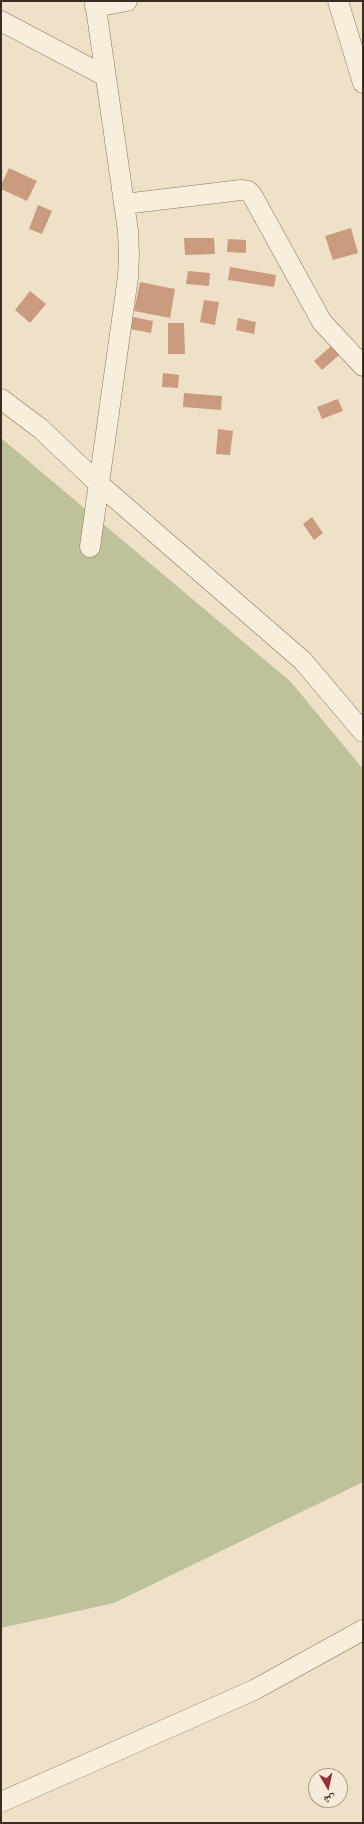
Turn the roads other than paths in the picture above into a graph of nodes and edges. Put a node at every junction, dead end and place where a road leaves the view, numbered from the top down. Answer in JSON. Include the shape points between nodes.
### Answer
{"nodes":[{"id":1,"x":127,"y":1,"type":"edge"},
{"id":2,"x":338,"y":1,"type":"edge"},
{"id":3,"x":95,"y":4,"type":"edge"},
{"id":4,"x":1,"y":21,"type":"edge"},
{"id":5,"x":105,"y":76,"type":"junction"},
{"id":6,"x":363,"y":83,"type":"edge"},
{"id":7,"x":124,"y":204,"type":"junction"},
{"id":8,"x":363,"y":366,"type":"edge"},
{"id":9,"x":1,"y":398,"type":"edge"},
{"id":10,"x":99,"y":484,"type":"junction"},
{"id":11,"x":90,"y":547,"type":"dead end"},
{"id":12,"x":363,"y":732,"type":"edge"},
{"id":13,"x":363,"y":1630,"type":"edge"},
{"id":14,"x":1,"y":1802,"type":"edge"}],
"edges":[{"from":1,"to":3,"type":"street"},
{"from":2,"to":6,"type":"street"},
{"from":3,"to":5,"type":"street"},
{"from":4,"to":5,"type":"street"},
{"from":5,"to":7,"type":"street"},
{"from":7,"to":8,"type":"street","via":[[248,191],[322,322]]},
{"from":7,"to":10,"type":"street","via":[[128,231],[128,277]]},
{"from":9,"to":10,"type":"street","via":[[41,429]]},
{"from":10,"to":11,"type":"street"},
{"from":10,"to":12,"type":"street","via":[[302,661]]},
{"from":13,"to":14,"type":"street","via":[[254,1690]]}]}
